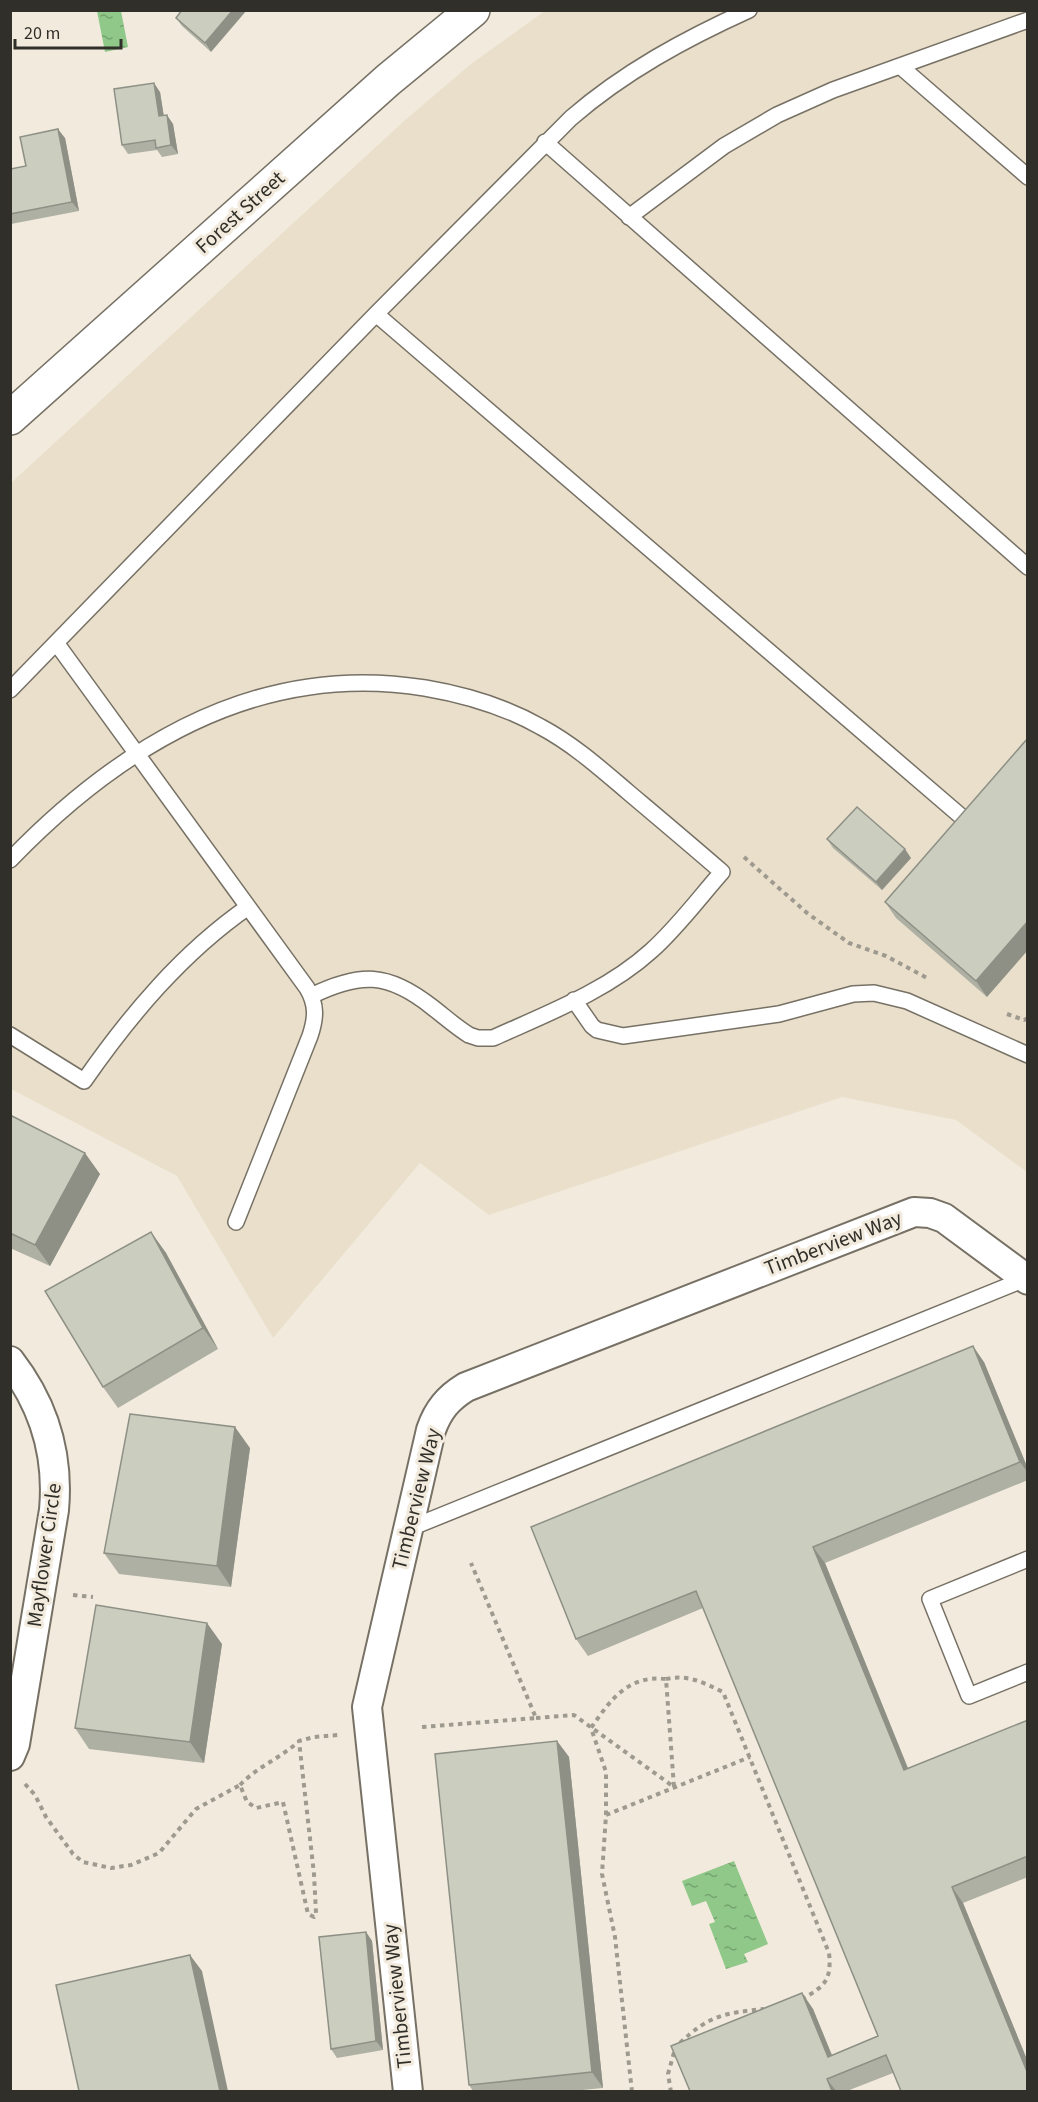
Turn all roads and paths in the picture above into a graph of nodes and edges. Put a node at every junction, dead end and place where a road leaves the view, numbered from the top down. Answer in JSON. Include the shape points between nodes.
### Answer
{"nodes":[{"id":1,"x":473,"y":10,"type":"edge"},
{"id":2,"x":749,"y":10,"type":"edge"},
{"id":3,"x":1028,"y":20,"type":"edge"},
{"id":4,"x":900,"y":66,"type":"junction"},
{"id":5,"x":544,"y":142,"type":"junction"},
{"id":6,"x":1028,"y":177,"type":"edge"},
{"id":7,"x":629,"y":217,"type":"junction"},
{"id":8,"x":376,"y":314,"type":"junction"},
{"id":9,"x":10,"y":418,"type":"edge"},
{"id":10,"x":1028,"y":567,"type":"edge"},
{"id":11,"x":57,"y":644,"type":"junction"},
{"id":12,"x":10,"y":690,"type":"edge"},
{"id":13,"x":137,"y":754,"type":"junction"},
{"id":14,"x":963,"y":818,"type":"edge"},
{"id":15,"x":739,"y":853,"type":"dead end"},
{"id":16,"x":10,"y":860,"type":"edge"},
{"id":17,"x":248,"y":907,"type":"junction"},
{"id":18,"x":938,"y":984,"type":"dead end"},
{"id":19,"x":311,"y":996,"type":"junction"},
{"id":20,"x":574,"y":1000,"type":"junction"},
{"id":21,"x":1002,"y":1013,"type":"dead end"},
{"id":22,"x":1028,"y":1018,"type":"edge"},
{"id":23,"x":10,"y":1035,"type":"edge"},
{"id":24,"x":1028,"y":1055,"type":"edge"},
{"id":25,"x":237,"y":1222,"type":"dead end"},
{"id":26,"x":1026,"y":1279,"type":"edge"},
{"id":27,"x":10,"y":1361,"type":"edge"},
{"id":28,"x":408,"y":1529,"type":"junction"},
{"id":29,"x":1028,"y":1559,"type":"edge"},
{"id":30,"x":471,"y":1563,"type":"dead end"},
{"id":31,"x":1028,"y":1672,"type":"edge"},
{"id":32,"x":666,"y":1679,"type":"junction"},
{"id":33,"x":536,"y":1718,"type":"junction"},
{"id":34,"x":422,"y":1727,"type":"dead end"},
{"id":35,"x":591,"y":1728,"type":"junction"},
{"id":36,"x":348,"y":1734,"type":"dead end"},
{"id":37,"x":299,"y":1741,"type":"junction"},
{"id":38,"x":750,"y":1757,"type":"junction"},
{"id":39,"x":17,"y":1769,"type":"edge"},
{"id":40,"x":240,"y":1785,"type":"junction"},
{"id":41,"x":674,"y":1787,"type":"junction"},
{"id":42,"x":606,"y":1815,"type":"junction"},
{"id":43,"x":793,"y":2002,"type":"edge"},
{"id":44,"x":766,"y":2009,"type":"edge"},
{"id":45,"x":408,"y":2091,"type":"edge"},
{"id":46,"x":632,"y":2091,"type":"edge"},
{"id":47,"x":671,"y":2091,"type":"edge"}],
"edges":[{"from":1,"to":9,"type":"main road","name":"Forest Street","via":[[388,80]]},
{"from":2,"to":5,"type":"lane","via":[[639,68],[583,107]]},
{"from":3,"to":4,"type":"lane"},
{"from":4,"to":6,"type":"lane"},
{"from":4,"to":7,"type":"lane","via":[[758,124]]},
{"from":5,"to":7,"type":"lane"},
{"from":5,"to":8,"type":"lane"},
{"from":7,"to":10,"type":"lane"},
{"from":8,"to":11,"type":"lane"},
{"from":8,"to":14,"type":"lane"},
{"from":11,"to":12,"type":"lane"},
{"from":11,"to":13,"type":"lane"},
{"from":13,"to":16,"type":"lane","via":[[64,810]]},
{"from":13,"to":17,"type":"lane"},
{"from":13,"to":20,"type":"lane","via":[[187,726],[249,700],[339,683],[408,686],[457,695],[502,708],[542,727],[594,763],[722,872],[650,952]]},
{"from":15,"to":18,"type":"path","via":[[849,943],[886,956]]},
{"from":17,"to":19,"type":"lane"},
{"from":17,"to":23,"type":"lane","via":[[205,940],[152,993],[84,1081]]},
{"from":19,"to":20,"type":"lane","via":[[353,979],[388,982],[420,998],[469,1035],[485,1039]]},
{"from":19,"to":25,"type":"lane","via":[[315,1010],[313,1027]]},
{"from":20,"to":24,"type":"lane","via":[[597,1030],[623,1036],[779,1014],[853,994],[874,993],[907,1001]]},
{"from":21,"to":22,"type":"path"},
{"from":26,"to":28,"type":"lane"},
{"from":26,"to":28,"type":"street","name":"Timberview Way","via":[[944,1218],[914,1212],[466,1387],[449,1398],[434,1421]]},
{"from":27,"to":39,"type":"street","name":"Mayflower Circle","via":[[30,1390],[45,1423],[56,1487],[15,1744]]},
{"from":28,"to":45,"type":"street","name":"Timberview Way","via":[[367,1707]]},
{"from":29,"to":31,"type":"lane","via":[[930,1599],[969,1696]]},
{"from":30,"to":33,"type":"path"},
{"from":32,"to":35,"type":"path","via":[[650,1677],[631,1684],[614,1697]]},
{"from":32,"to":38,"type":"path","via":[[694,1678],[723,1692]]},
{"from":32,"to":41,"type":"path"},
{"from":33,"to":34,"type":"path"},
{"from":33,"to":35,"type":"path","via":[[574,1715]]},
{"from":35,"to":41,"type":"path"},
{"from":35,"to":42,"type":"path","via":[[606,1772]]},
{"from":36,"to":37,"type":"path"},
{"from":37,"to":40,"type":"path","via":[[252,1772]]},
{"from":37,"to":40,"type":"path","via":[[314,1875],[314,1917],[308,1914],[282,1802],[256,1808],[247,1802]]},
{"from":38,"to":41,"type":"path"},
{"from":38,"to":43,"type":"path","via":[[829,1953],[831,1970],[824,1985]]},
{"from":39,"to":40,"type":"path","via":[[73,1854],[83,1862],[111,1868],[131,1865],[159,1853],[196,1809]]},
{"from":41,"to":42,"type":"path"},
{"from":42,"to":46,"type":"path","via":[[602,1874],[615,1937]]},
{"from":44,"to":47,"type":"path","via":[[728,2013],[696,2027],[675,2048],[668,2074]]}]}
